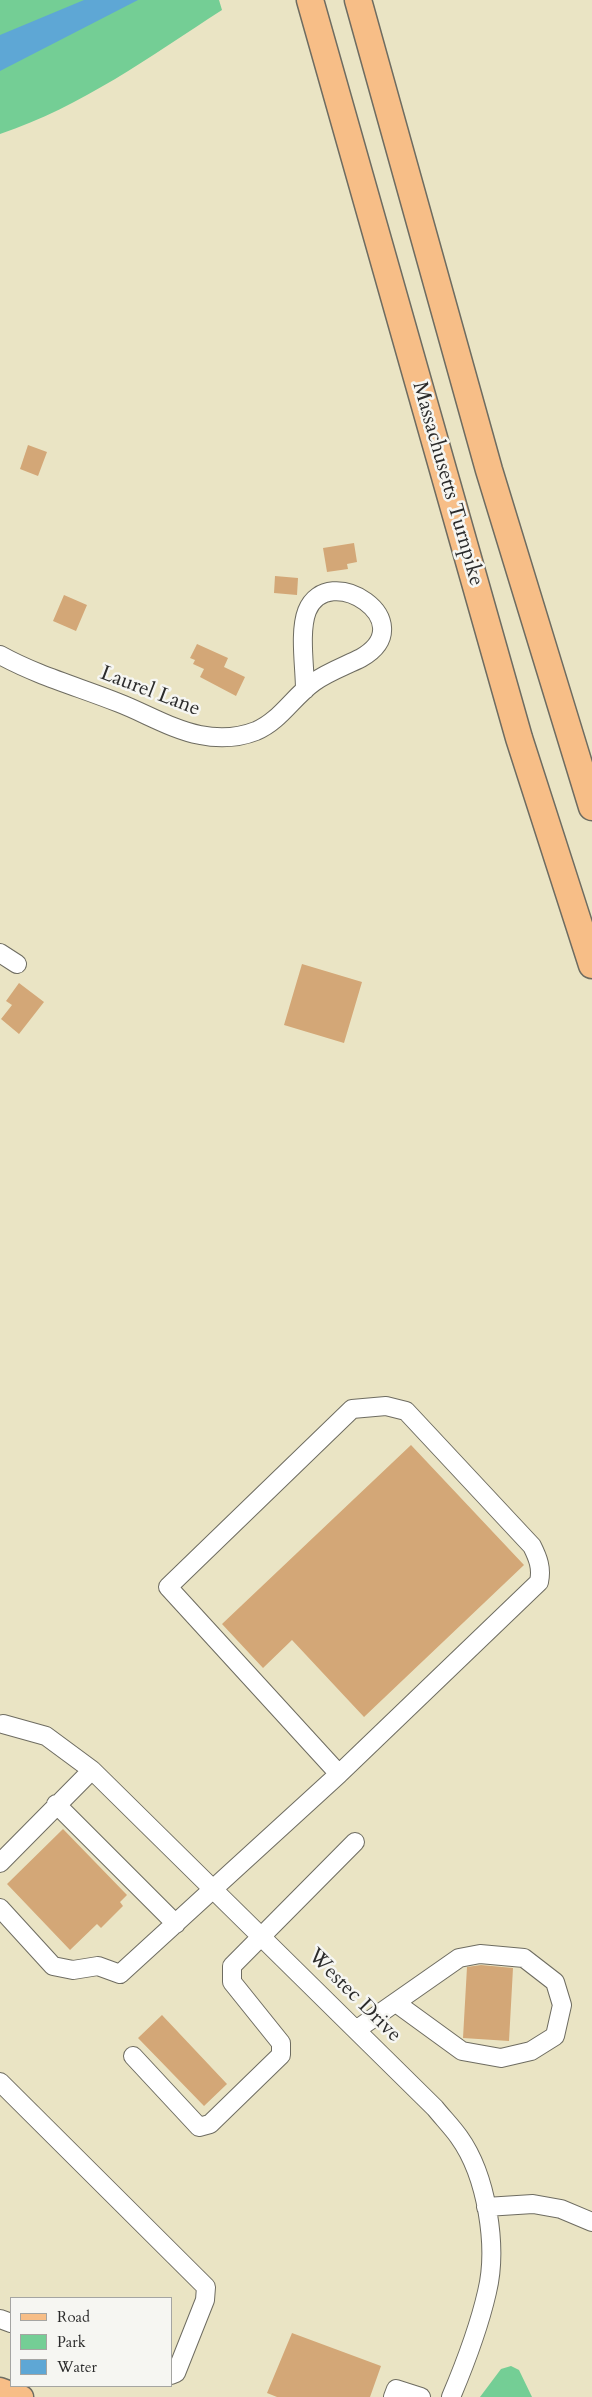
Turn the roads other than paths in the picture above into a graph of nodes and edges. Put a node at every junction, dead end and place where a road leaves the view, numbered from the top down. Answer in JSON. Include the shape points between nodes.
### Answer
{"nodes":[{"id":1,"x":310,"y":0,"type":"edge"},
{"id":2,"x":358,"y":0,"type":"edge"},
{"id":3,"x":0,"y":655,"type":"edge"},
{"id":4,"x":305,"y":690,"type":"junction"},
{"id":5,"x":592,"y":807,"type":"edge"},
{"id":6,"x":0,"y":953,"type":"edge"},
{"id":7,"x":17,"y":964,"type":"dead end"},
{"id":8,"x":592,"y":965,"type":"edge"},
{"id":9,"x":3,"y":1724,"type":"dead end"},
{"id":10,"x":92,"y":1770,"type":"junction"},
{"id":11,"x":339,"y":1774,"type":"junction"},
{"id":12,"x":56,"y":1804,"type":"junction"},
{"id":13,"x":355,"y":1842,"type":"dead end"},
{"id":14,"x":0,"y":1863,"type":"edge"},
{"id":15,"x":214,"y":1889,"type":"junction"},
{"id":16,"x":0,"y":1908,"type":"edge"},
{"id":17,"x":176,"y":1924,"type":"junction"},
{"id":18,"x":262,"y":1936,"type":"junction"},
{"id":19,"x":396,"y":2003,"type":"junction"},
{"id":20,"x":356,"y":2030,"type":"junction"},
{"id":21,"x":133,"y":2056,"type":"dead end"},
{"id":22,"x":0,"y":2082,"type":"edge"},
{"id":23,"x":486,"y":2206,"type":"junction"},
{"id":24,"x":592,"y":2222,"type":"edge"},
{"id":25,"x":172,"y":2375,"type":"edge"},
{"id":26,"x":0,"y":2389,"type":"edge"},
{"id":27,"x":22,"y":2397,"type":"edge"},
{"id":28,"x":393,"y":2397,"type":"edge"},
{"id":29,"x":421,"y":2397,"type":"edge"},
{"id":30,"x":451,"y":2397,"type":"edge"}],
"edges":[{"from":1,"to":8,"type":"highway","name":"Massachusetts Turnpike","via":[[519,738]]},
{"from":2,"to":5,"type":"highway","name":"Massachusetts Turnpike","via":[[489,470]]},
{"from":3,"to":4,"type":"street","name":"Laurel Lane","via":[[34,673],[118,702],[186,732],[211,737],[236,737],[258,730]]},
{"from":4,"to":4,"type":"street","name":"Laurel Lane","via":[[303,632],[307,610],[318,598],[333,591],[349,592],[361,598],[382,622],[378,641],[365,655],[324,676]]},
{"from":6,"to":7,"type":"street"},
{"from":9,"to":10,"type":"street","name":"Westec Drive","via":[[46,1736]]},
{"from":10,"to":12,"type":"street"},
{"from":10,"to":15,"type":"street","name":"Westec Drive"},
{"from":11,"to":11,"type":"street","via":[[539,1582],[542,1572],[539,1558],[525,1538],[406,1411],[386,1406],[352,1409],[168,1587]]},
{"from":11,"to":15,"type":"street"},
{"from":12,"to":14,"type":"street"},
{"from":12,"to":17,"type":"street"},
{"from":13,"to":18,"type":"street"},
{"from":15,"to":17,"type":"street"},
{"from":15,"to":18,"type":"street","name":"Westec Drive"},
{"from":16,"to":17,"type":"street","via":[[53,1966],[73,1970],[98,1966],[120,1974]]},
{"from":18,"to":20,"type":"street","name":"Westec Drive"},
{"from":18,"to":21,"type":"street","via":[[232,1966],[232,1982],[281,2043],[280,2055],[210,2124],[199,2127]]},
{"from":19,"to":19,"type":"street","via":[[459,1958],[480,1954],[524,1958],[555,1982],[562,2005],[555,2036],[531,2051],[501,2058],[462,2051]]},
{"from":19,"to":20,"type":"street"},
{"from":20,"to":23,"type":"street","name":"Westec Drive","via":[[435,2108],[460,2138],[476,2168]]},
{"from":22,"to":25,"type":"street","via":[[206,2287],[205,2300],[176,2373]]},
{"from":23,"to":24,"type":"street","via":[[542,2206],[561,2209]]},
{"from":23,"to":30,"type":"street","name":"Westec Drive","via":[[491,2260],[487,2292]]},
{"from":26,"to":27,"type":"main road"},
{"from":28,"to":29,"type":"street","via":[[396,2389]]}]}
